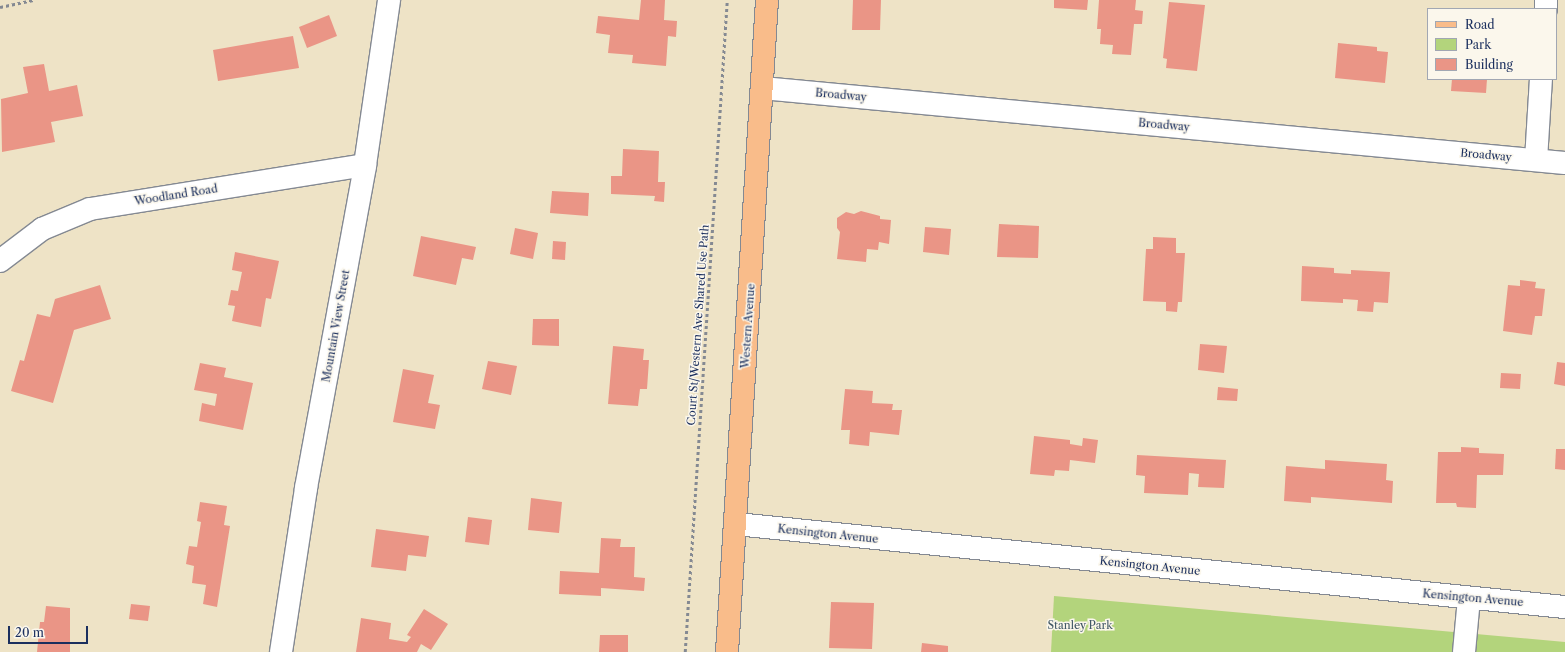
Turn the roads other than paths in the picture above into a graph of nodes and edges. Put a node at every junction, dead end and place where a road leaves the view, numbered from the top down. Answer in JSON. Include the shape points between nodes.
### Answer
{"nodes":[{"id":1,"x":389,"y":0,"type":"edge"},
{"id":2,"x":767,"y":0,"type":"edge"},
{"id":3,"x":1541,"y":80,"type":"edge"},
{"id":4,"x":762,"y":88,"type":"junction"},
{"id":5,"x":1536,"y":160,"type":"junction"},
{"id":6,"x":1565,"y":163,"type":"edge"},
{"id":7,"x":365,"y":165,"type":"junction"},
{"id":8,"x":0,"y":261,"type":"edge"},
{"id":9,"x":736,"y":524,"type":"junction"},
{"id":10,"x":1470,"y":598,"type":"junction"},
{"id":11,"x":1565,"y":607,"type":"edge"},
{"id":12,"x":281,"y":652,"type":"edge"},
{"id":13,"x":727,"y":652,"type":"edge"},
{"id":14,"x":1464,"y":652,"type":"edge"}],
"edges":[{"from":1,"to":7,"type":"street","name":"Mountain View Street"},
{"from":2,"to":4,"type":"main road","name":"Western Avenue"},
{"from":3,"to":5,"type":"street"},
{"from":4,"to":5,"type":"street","name":"Broadway"},
{"from":4,"to":9,"type":"main road","name":"Western Avenue"},
{"from":5,"to":6,"type":"street","name":"Broadway"},
{"from":7,"to":8,"type":"street","name":"Woodland Road","via":[[90,209],[42,229]]},
{"from":7,"to":12,"type":"street","name":"Mountain View Street","via":[[306,488]]},
{"from":9,"to":10,"type":"street","name":"Kensington Avenue"},
{"from":9,"to":13,"type":"main road","name":"Western Avenue"},
{"from":10,"to":11,"type":"street","name":"Kensington Avenue"},
{"from":10,"to":14,"type":"street"}]}
